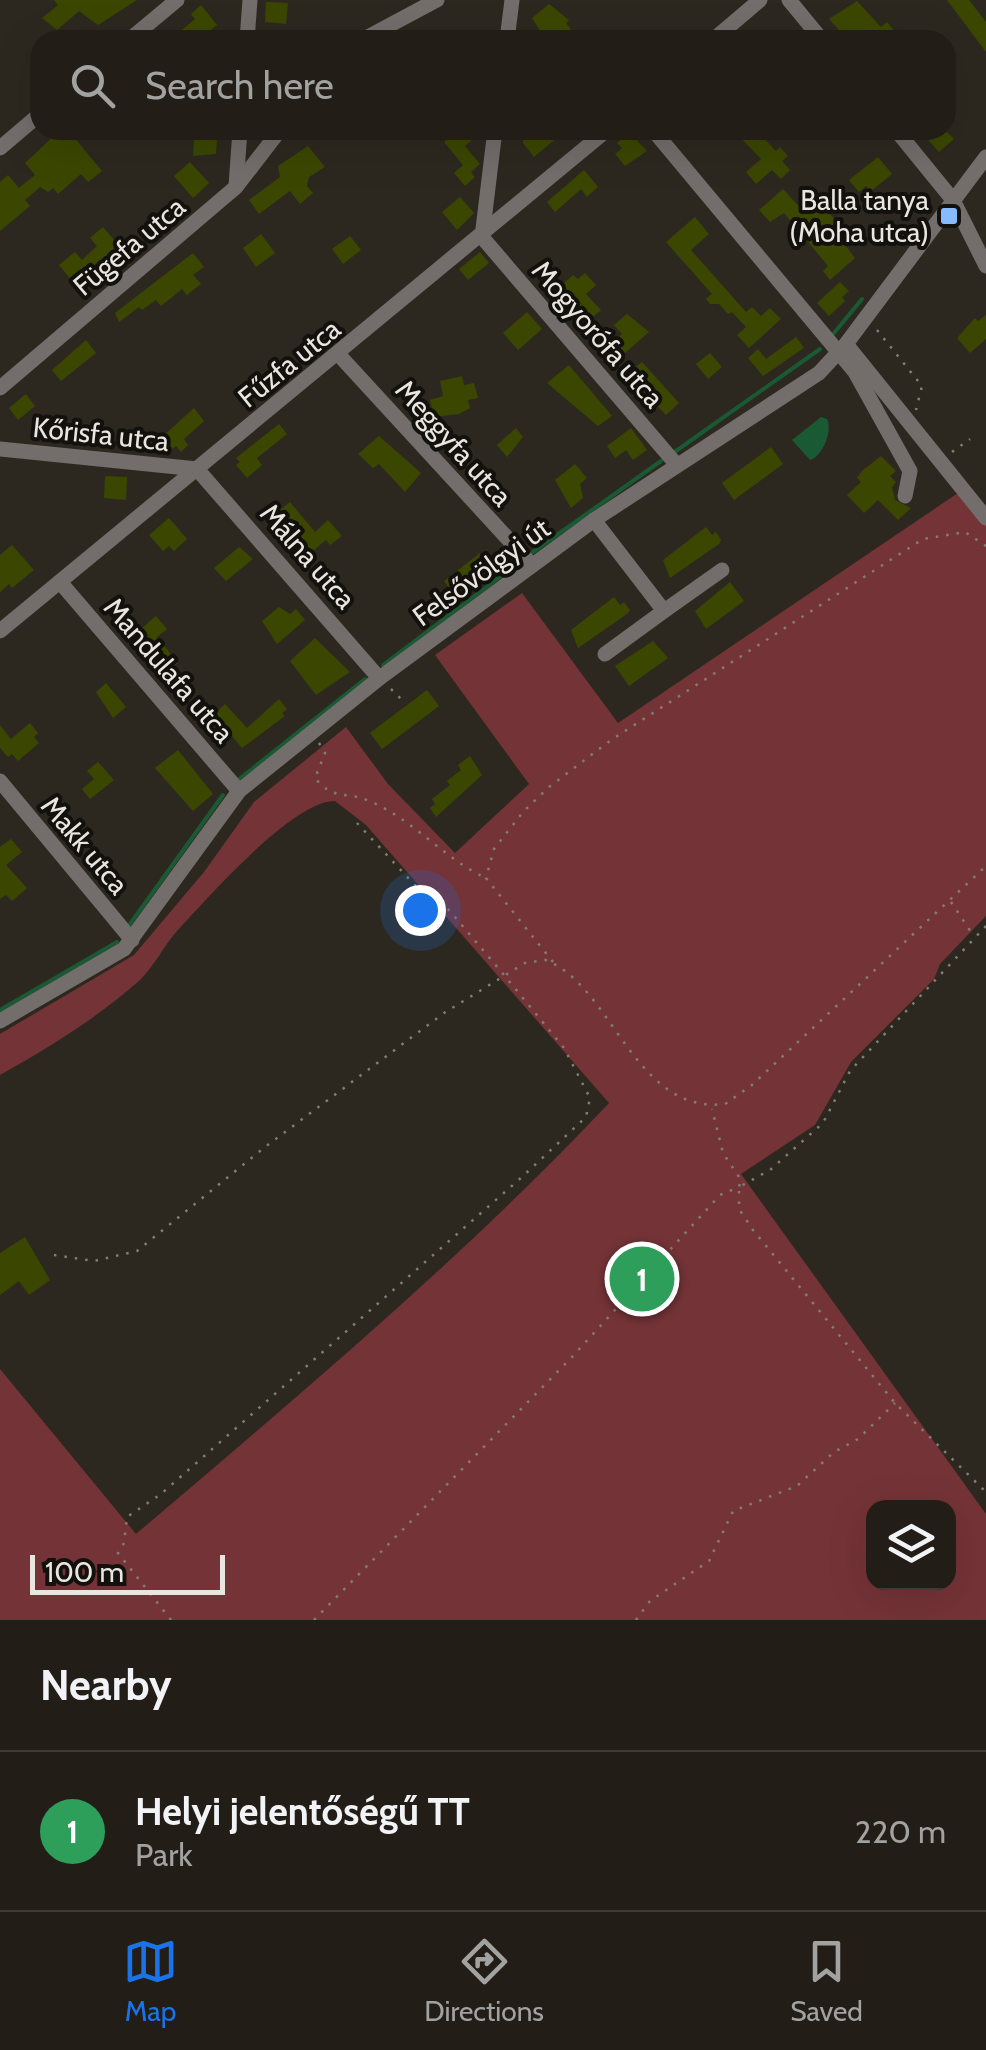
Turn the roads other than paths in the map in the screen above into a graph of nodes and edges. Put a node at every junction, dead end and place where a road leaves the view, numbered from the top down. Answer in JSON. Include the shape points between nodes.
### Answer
{"nodes":[{"id":1,"x":177,"y":0,"type":"edge"},
{"id":2,"x":250,"y":0,"type":"edge"},
{"id":3,"x":438,"y":0,"type":"edge"},
{"id":4,"x":512,"y":0,"type":"edge"},
{"id":5,"x":760,"y":0,"type":"edge"},
{"id":6,"x":789,"y":0,"type":"edge"},
{"id":7,"x":141,"y":30,"type":"edge"},
{"id":8,"x":248,"y":30,"type":"edge"},
{"id":9,"x":381,"y":30,"type":"edge"},
{"id":10,"x":508,"y":30,"type":"edge"},
{"id":11,"x":724,"y":30,"type":"edge"},
{"id":12,"x":814,"y":30,"type":"edge"},
{"id":13,"x":30,"y":122,"type":"edge"},
{"id":14,"x":239,"y":140,"type":"edge"},
{"id":15,"x":272,"y":140,"type":"edge"},
{"id":16,"x":494,"y":140,"type":"edge"},
{"id":17,"x":595,"y":140,"type":"edge"},
{"id":18,"x":662,"y":140,"type":"edge"},
{"id":19,"x":904,"y":140,"type":"edge"},
{"id":20,"x":0,"y":148,"type":"edge"},
{"id":21,"x":986,"y":157,"type":"edge"},
{"id":22,"x":236,"y":188,"type":"junction"},
{"id":23,"x":953,"y":200,"type":"junction"},
{"id":24,"x":482,"y":236,"type":"junction"},
{"id":25,"x":986,"y":266,"type":"edge"},
{"id":26,"x":843,"y":348,"type":"junction"},
{"id":27,"x":339,"y":355,"type":"junction"},
{"id":28,"x":0,"y":388,"type":"edge"},
{"id":29,"x":0,"y":449,"type":"edge"},
{"id":30,"x":676,"y":464,"type":"junction"},
{"id":31,"x":197,"y":469,"type":"junction"},
{"id":32,"x":905,"y":496,"type":"dead end"},
{"id":33,"x":986,"y":518,"type":"edge"},
{"id":34,"x":594,"y":520,"type":"junction"},
{"id":35,"x":532,"y":565,"type":"junction"},
{"id":36,"x":722,"y":570,"type":"dead end"},
{"id":37,"x":60,"y":582,"type":"junction"},
{"id":38,"x":664,"y":611,"type":"junction"},
{"id":39,"x":0,"y":630,"type":"edge"},
{"id":40,"x":605,"y":654,"type":"dead end"},
{"id":41,"x":380,"y":677,"type":"junction"},
{"id":42,"x":0,"y":781,"type":"edge"},
{"id":43,"x":239,"y":791,"type":"junction"},
{"id":44,"x":132,"y":940,"type":"junction"},
{"id":45,"x":0,"y":1021,"type":"edge"}],
"edges":[{"from":1,"to":7,"type":"street"},
{"from":2,"to":8,"type":"street"},
{"from":3,"to":9,"type":"street"},
{"from":4,"to":10,"type":"street"},
{"from":5,"to":11,"type":"street"},
{"from":6,"to":12,"type":"street"},
{"from":13,"to":20,"type":"street"},
{"from":14,"to":22,"type":"street"},
{"from":15,"to":22,"type":"street","name":"Fügefa utca"},
{"from":16,"to":24,"type":"street"},
{"from":17,"to":24,"type":"street","name":"Fűzfa utca"},
{"from":18,"to":26,"type":"street"},
{"from":19,"to":23,"type":"street"},
{"from":21,"to":23,"type":"street","name":"Felsővölgyi út"},
{"from":22,"to":28,"type":"street","name":"Fügefa utca"},
{"from":23,"to":25,"type":"street"},
{"from":23,"to":26,"type":"street","name":"Felsővölgyi út"},
{"from":24,"to":27,"type":"street","name":"Fűzfa utca"},
{"from":24,"to":30,"type":"street","name":"Mogyorófa utca"},
{"from":26,"to":30,"type":"street","name":"Felsővölgyi út","via":[[797,389]]},
{"from":26,"to":32,"type":"street","via":[[910,470]]},
{"from":26,"to":33,"type":"street"},
{"from":27,"to":31,"type":"street","name":"Fűzfa utca"},
{"from":27,"to":35,"type":"street","name":"Meggyfa utca"},
{"from":29,"to":31,"type":"street","name":"Kőrisfa utca"},
{"from":30,"to":34,"type":"street","name":"Felsővölgyi út"},
{"from":31,"to":37,"type":"street","name":"Fűzfa utca"},
{"from":31,"to":41,"type":"street","name":"Málna utca"},
{"from":34,"to":35,"type":"street","name":"Felsővölgyi út"},
{"from":34,"to":38,"type":"street"},
{"from":35,"to":41,"type":"street","name":"Felsővölgyi út"},
{"from":36,"to":38,"type":"street"},
{"from":37,"to":39,"type":"street","name":"Fűzfa utca"},
{"from":37,"to":43,"type":"street","name":"Mandulafa utca"},
{"from":38,"to":40,"type":"street"},
{"from":41,"to":43,"type":"street","name":"Felsővölgyi út"},
{"from":42,"to":44,"type":"street","name":"Makk utca"},
{"from":43,"to":44,"type":"street","name":"Felsővölgyi út"},
{"from":44,"to":45,"type":"street","name":"Felsővölgyi út","via":[[96,969]]}]}
